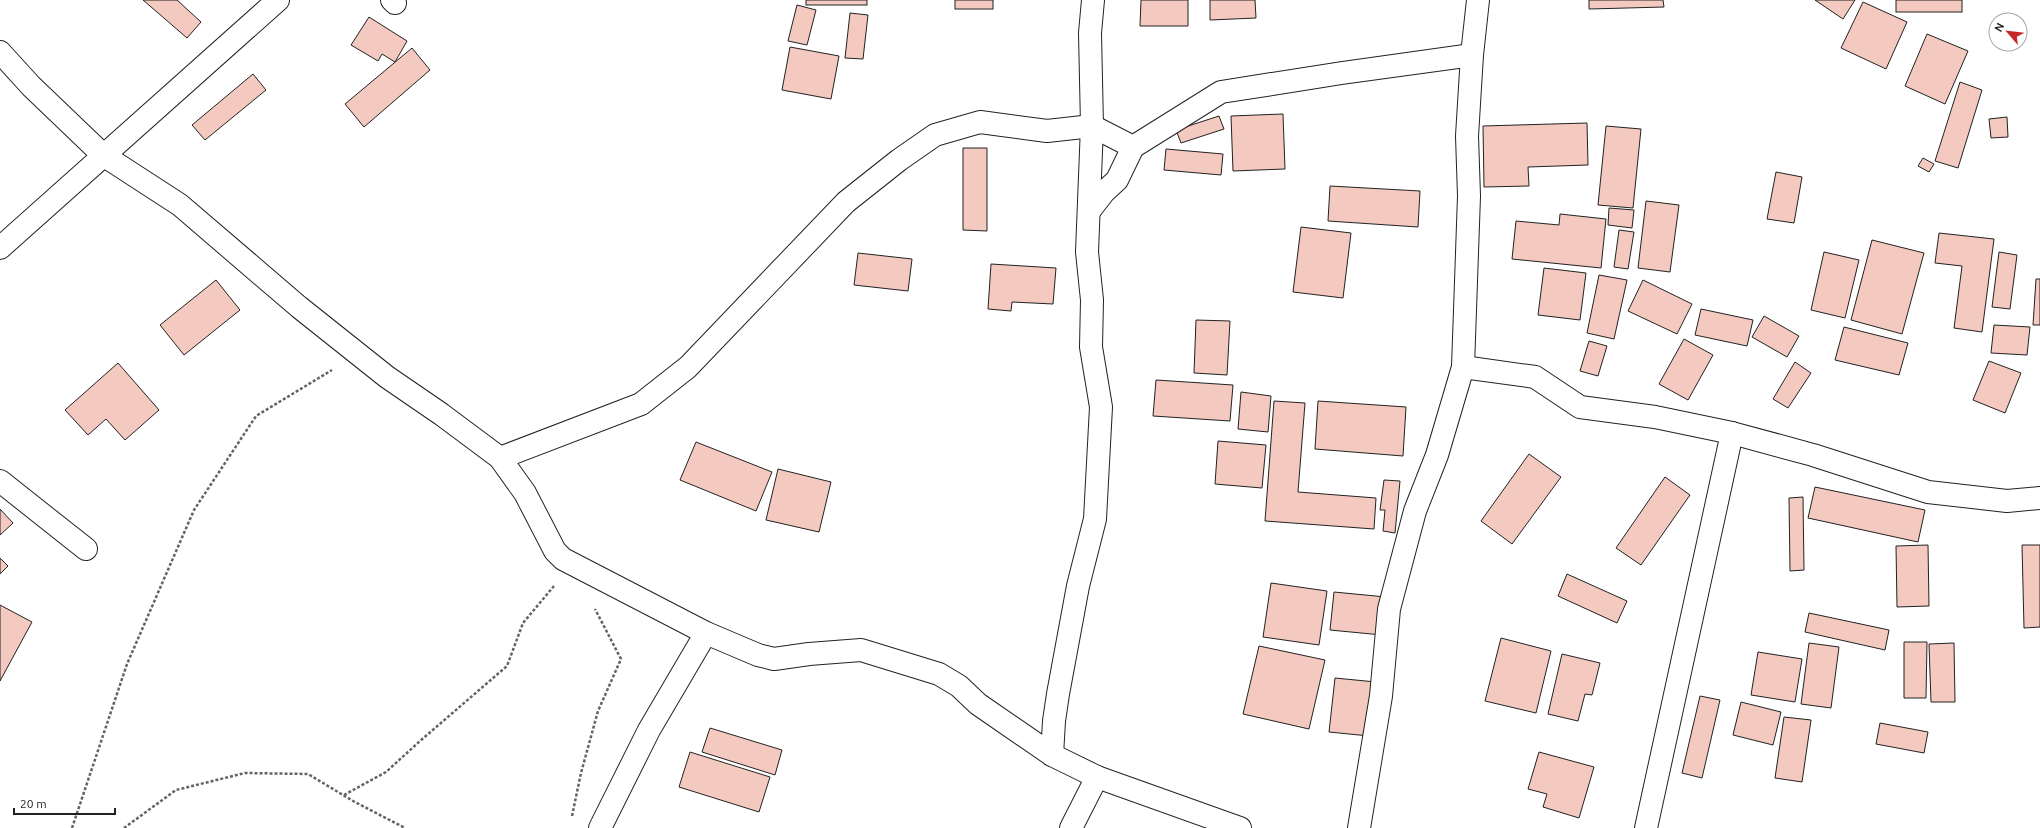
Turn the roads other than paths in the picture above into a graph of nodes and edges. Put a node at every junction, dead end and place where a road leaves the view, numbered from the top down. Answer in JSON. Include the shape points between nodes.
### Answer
{"nodes":[{"id":1,"x":278,"y":0,"type":"edge"},
{"id":2,"x":1093,"y":0,"type":"edge"},
{"id":3,"x":1478,"y":0,"type":"edge"},
{"id":4,"x":0,"y":52,"type":"edge"},
{"id":5,"x":1472,"y":55,"type":"junction"},
{"id":6,"x":1092,"y":126,"type":"junction"},
{"id":7,"x":1134,"y":147,"type":"junction"},
{"id":8,"x":104,"y":155,"type":"junction"},
{"id":9,"x":1090,"y":210,"type":"junction"},
{"id":10,"x":0,"y":248,"type":"edge"},
{"id":11,"x":1463,"y":367,"type":"junction"},
{"id":12,"x":1732,"y":433,"type":"junction"},
{"id":13,"x":500,"y":458,"type":"junction"},
{"id":14,"x":0,"y":481,"type":"edge"},
{"id":15,"x":2040,"y":498,"type":"edge"},
{"id":16,"x":86,"y":549,"type":"dead end"},
{"id":17,"x":706,"y":633,"type":"junction"},
{"id":18,"x":1052,"y":755,"type":"junction"},
{"id":19,"x":1097,"y":777,"type":"junction"},
{"id":20,"x":600,"y":828,"type":"edge"},
{"id":21,"x":1071,"y":828,"type":"edge"},
{"id":22,"x":1240,"y":828,"type":"edge"},
{"id":23,"x":1359,"y":828,"type":"edge"},
{"id":24,"x":1646,"y":828,"type":"edge"}],
"edges":[{"from":1,"to":8,"type":"street"},
{"from":2,"to":6,"type":"street","via":[[1090,33]]},
{"from":3,"to":5,"type":"street"},
{"from":4,"to":8,"type":"street","via":[[31,86]]},
{"from":5,"to":7,"type":"street","via":[[1221,92]]},
{"from":5,"to":11,"type":"street","via":[[1467,136],[1469,196]]},
{"from":6,"to":7,"type":"street"},
{"from":6,"to":9,"type":"street"},
{"from":6,"to":13,"type":"street","via":[[1047,131],[980,122],[935,135],[846,202],[688,367],[641,404]]},
{"from":7,"to":9,"type":"street","via":[[1117,180]]},
{"from":8,"to":10,"type":"street"},
{"from":8,"to":13,"type":"street","via":[[180,205],[358,355]]},
{"from":9,"to":18,"type":"street","via":[[1087,252],[1092,300],[1091,347],[1101,406],[1095,519],[1078,586],[1054,721]]},
{"from":11,"to":12,"type":"street","via":[[1535,377],[1580,407],[1655,416]]},
{"from":11,"to":23,"type":"street","via":[[1436,455],[1415,511],[1389,610],[1381,696]]},
{"from":12,"to":15,"type":"street","via":[[1813,455],[1928,492],[2007,501]]},
{"from":12,"to":24,"type":"street"},
{"from":13,"to":17,"type":"street","via":[[525,493],[555,551],[569,562]]},
{"from":14,"to":16,"type":"street"},
{"from":17,"to":18,"type":"street","via":[[742,650],[774,659],[861,650],[939,674],[959,686],[984,709]]},
{"from":17,"to":20,"type":"street","via":[[649,730]]},
{"from":18,"to":19,"type":"street"},
{"from":19,"to":21,"type":"street"},
{"from":19,"to":22,"type":"street"}]}
